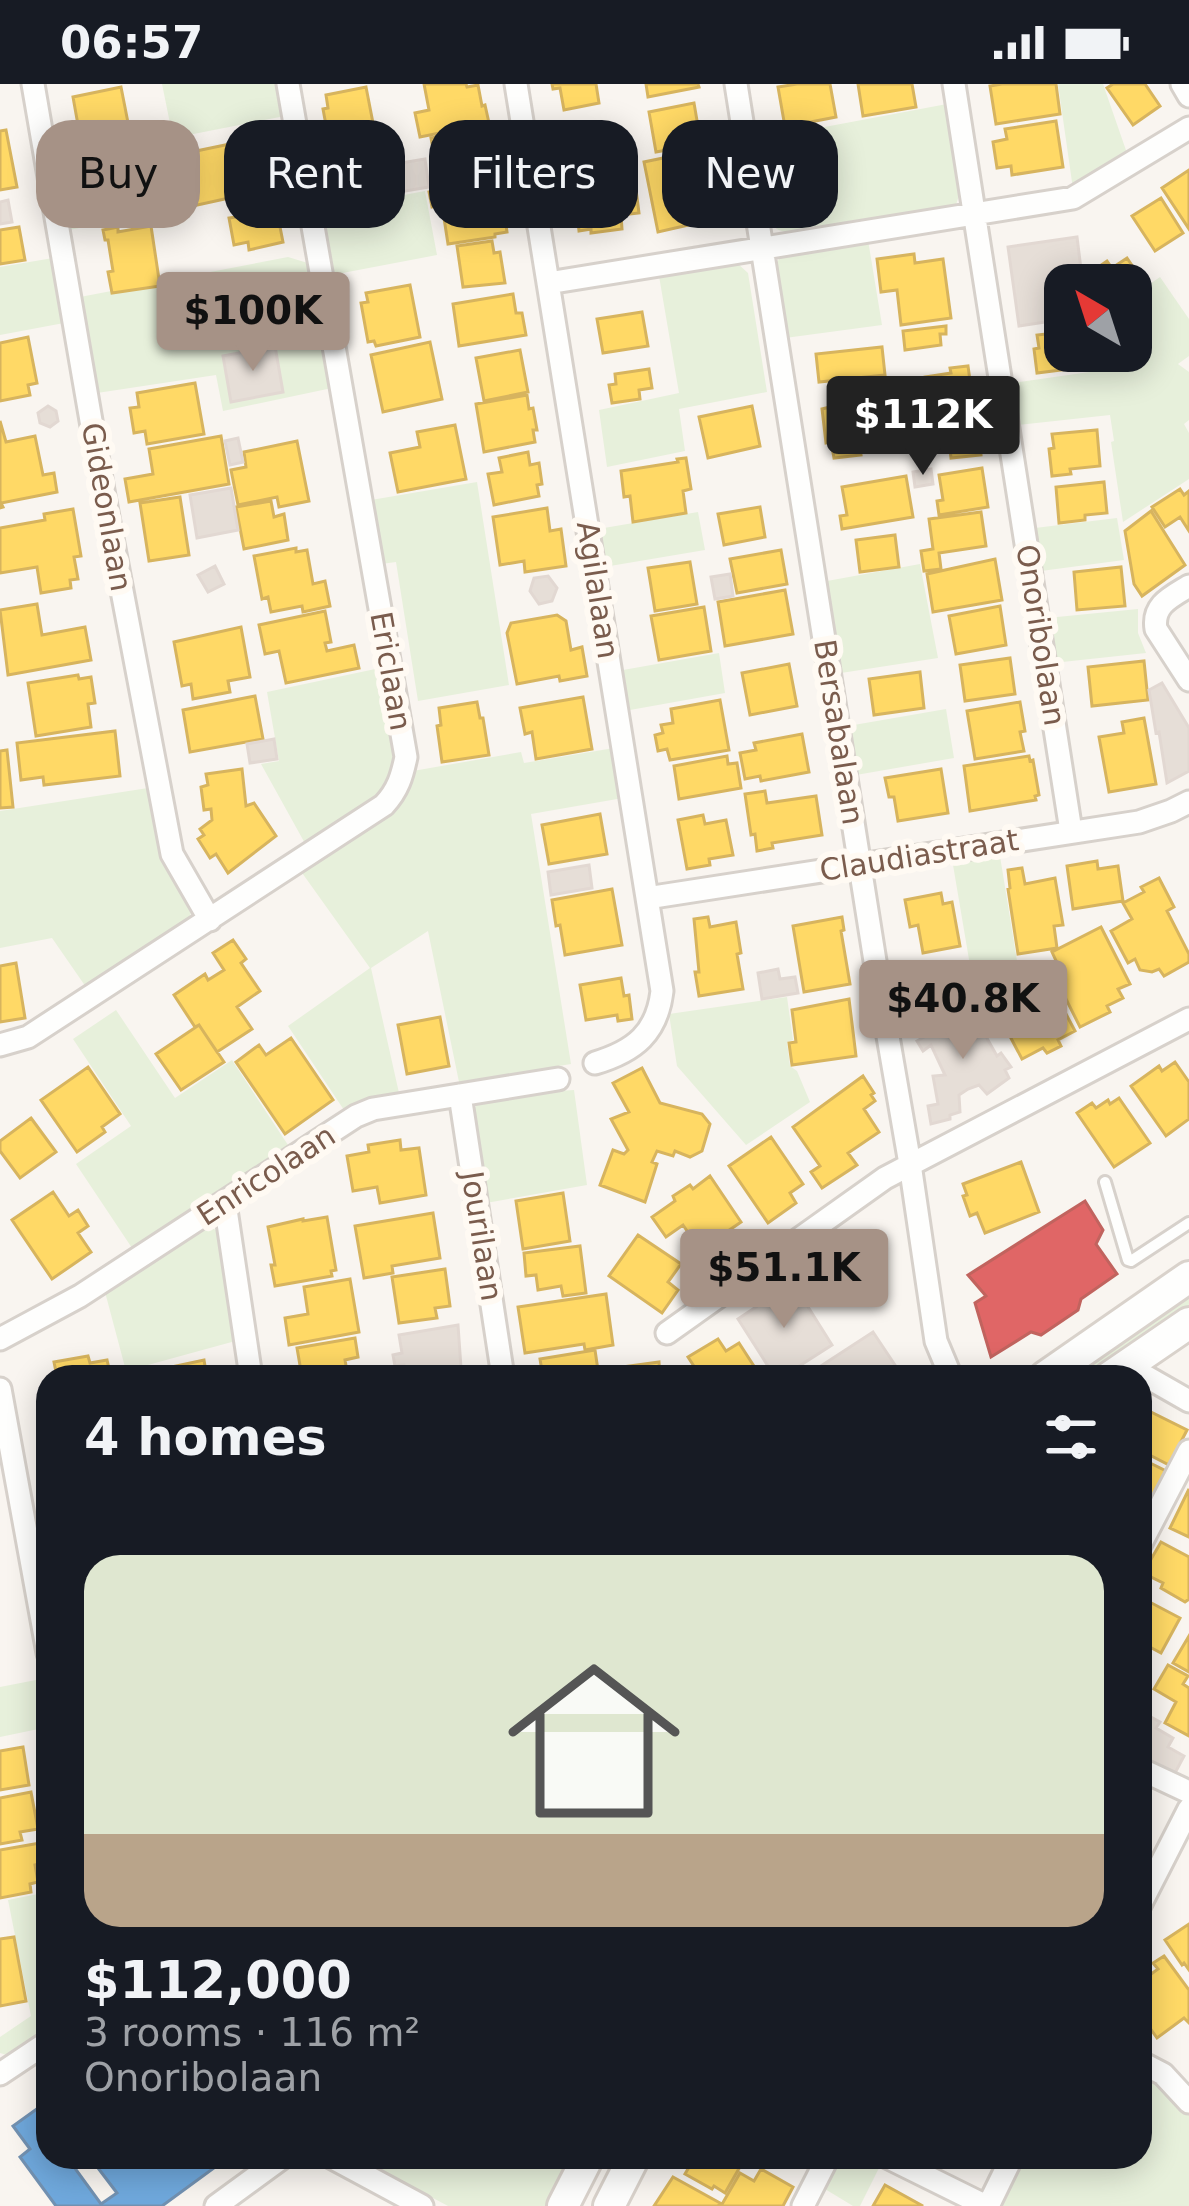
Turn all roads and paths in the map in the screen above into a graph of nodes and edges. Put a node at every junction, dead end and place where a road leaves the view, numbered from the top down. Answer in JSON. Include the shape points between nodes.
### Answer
{"nodes":[{"id":1,"x":33,"y":84,"type":"edge"},
{"id":2,"x":288,"y":84,"type":"edge"},
{"id":3,"x":517,"y":84,"type":"edge"},
{"id":4,"x":736,"y":84,"type":"edge"},
{"id":5,"x":953,"y":84,"type":"edge"},
{"id":6,"x":1181,"y":84,"type":"edge"},
{"id":7,"x":1189,"y":96,"type":"edge"},
{"id":8,"x":1189,"y":128,"type":"edge"},
{"id":9,"x":976,"y":215,"type":"junction"},
{"id":10,"x":763,"y":247,"type":"junction"},
{"id":11,"x":548,"y":283,"type":"junction"},
{"id":12,"x":1189,"y":586,"type":"edge"},
{"id":13,"x":1189,"y":680,"type":"edge"},
{"id":14,"x":1189,"y":802,"type":"edge"},
{"id":15,"x":1071,"y":831,"type":"junction"},
{"id":16,"x":860,"y":863,"type":"junction"},
{"id":17,"x":647,"y":898,"type":"junction"},
{"id":18,"x":210,"y":920,"type":"junction"},
{"id":19,"x":1189,"y":1019,"type":"edge"},
{"id":20,"x":0,"y":1046,"type":"edge"},
{"id":21,"x":595,"y":1063,"type":"dead end"},
{"id":22,"x":558,"y":1079,"type":"dead end"},
{"id":23,"x":460,"y":1095,"type":"junction"},
{"id":24,"x":910,"y":1164,"type":"junction"},
{"id":25,"x":1105,"y":1182,"type":"dead end"},
{"id":26,"x":224,"y":1203,"type":"junction"},
{"id":27,"x":1189,"y":1223,"type":"edge"},
{"id":28,"x":1189,"y":1277,"type":"edge"},
{"id":29,"x":1189,"y":1323,"type":"edge"},
{"id":30,"x":667,"y":1333,"type":"dead end"},
{"id":31,"x":0,"y":1340,"type":"edge"},
{"id":32,"x":249,"y":1365,"type":"edge"},
{"id":33,"x":501,"y":1365,"type":"edge"},
{"id":34,"x":946,"y":1365,"type":"edge"},
{"id":35,"x":1062,"y":1365,"type":"edge"},
{"id":36,"x":1127,"y":1365,"type":"edge"},
{"id":37,"x":1152,"y":1385,"type":"edge"},
{"id":38,"x":0,"y":1389,"type":"edge"},
{"id":39,"x":1189,"y":1401,"type":"edge"},
{"id":40,"x":1189,"y":1451,"type":"edge"},
{"id":41,"x":1152,"y":1522,"type":"edge"},
{"id":42,"x":36,"y":1587,"type":"edge"},
{"id":43,"x":1152,"y":1775,"type":"edge"},
{"id":44,"x":1189,"y":1792,"type":"edge"},
{"id":45,"x":1189,"y":1809,"type":"edge"},
{"id":46,"x":1152,"y":1881,"type":"edge"},
{"id":47,"x":36,"y":2050,"type":"edge"},
{"id":48,"x":1152,"y":2069,"type":"edge"},
{"id":49,"x":0,"y":2074,"type":"edge"},
{"id":50,"x":1189,"y":2101,"type":"edge"},
{"id":51,"x":267,"y":2169,"type":"edge"},
{"id":52,"x":353,"y":2169,"type":"edge"},
{"id":53,"x":582,"y":2169,"type":"edge"},
{"id":54,"x":628,"y":2169,"type":"edge"},
{"id":55,"x":822,"y":2169,"type":"edge"},
{"id":56,"x":911,"y":2169,"type":"edge"},
{"id":57,"x":1006,"y":2169,"type":"edge"},
{"id":58,"x":218,"y":2205,"type":"edge"},
{"id":59,"x":422,"y":2206,"type":"edge"},
{"id":60,"x":563,"y":2206,"type":"edge"},
{"id":61,"x":609,"y":2206,"type":"edge"},
{"id":62,"x":803,"y":2206,"type":"edge"},
{"id":63,"x":987,"y":2206,"type":"edge"}],
"edges":[{"from":1,"to":18,"type":"street","name":"Gideonlaan","via":[[172,854]]},
{"from":2,"to":18,"type":"street","name":"Ericlaan","via":[[406,757],[384,806]]},
{"from":3,"to":11,"type":"street","name":"Agilalaan"},
{"from":4,"to":10,"type":"street","name":"Bersabalaan"},
{"from":5,"to":9,"type":"street","name":"Onoribolaan"},
{"from":6,"to":7,"type":"street"},
{"from":8,"to":9,"type":"street","via":[[1073,198]]},
{"from":9,"to":10,"type":"street"},
{"from":9,"to":15,"type":"street","name":"Onoribolaan"},
{"from":10,"to":11,"type":"street"},
{"from":10,"to":16,"type":"street","name":"Bersabalaan"},
{"from":11,"to":17,"type":"street","name":"Agilalaan"},
{"from":12,"to":13,"type":"street","via":[[1155,616]]},
{"from":14,"to":15,"type":"street","name":"Claudiastraat","via":[[1139,822]]},
{"from":15,"to":16,"type":"street","name":"Claudiastraat"},
{"from":16,"to":17,"type":"street","name":"Claudiastraat"},
{"from":16,"to":24,"type":"street","name":"Bersabalaan"},
{"from":17,"to":21,"type":"street","name":"Agilalaan","via":[[662,991],[658,1018],[632,1048]]},
{"from":18,"to":20,"type":"street","name":"Ericlaan","via":[[28,1037]]},
{"from":19,"to":24,"type":"street"},
{"from":22,"to":23,"type":"street","name":"Enricolaan"},
{"from":23,"to":26,"type":"street","name":"Enricolaan","via":[[356,1116]]},
{"from":23,"to":33,"type":"street","name":"Jourilaan"},
{"from":24,"to":30,"type":"street"},
{"from":24,"to":34,"type":"street","name":"Bersabalaan"},
{"from":25,"to":27,"type":"lane","via":[[1128,1260]]},
{"from":26,"to":31,"type":"street","name":"Enricolaan"},
{"from":26,"to":32,"type":"street"},
{"from":28,"to":35,"type":"main road"},
{"from":29,"to":36,"type":"main road"},
{"from":37,"to":39,"type":"street"},
{"from":38,"to":42,"type":"street"},
{"from":40,"to":41,"type":"street"},
{"from":43,"to":44,"type":"street"},
{"from":45,"to":46,"type":"street"},
{"from":47,"to":49,"type":"street"},
{"from":48,"to":50,"type":"street"},
{"from":51,"to":58,"type":"street"},
{"from":52,"to":59,"type":"street"},
{"from":53,"to":60,"type":"main road"},
{"from":54,"to":61,"type":"main road"},
{"from":55,"to":62,"type":"street"},
{"from":56,"to":63,"type":"street"},
{"from":57,"to":63,"type":"street"}]}
